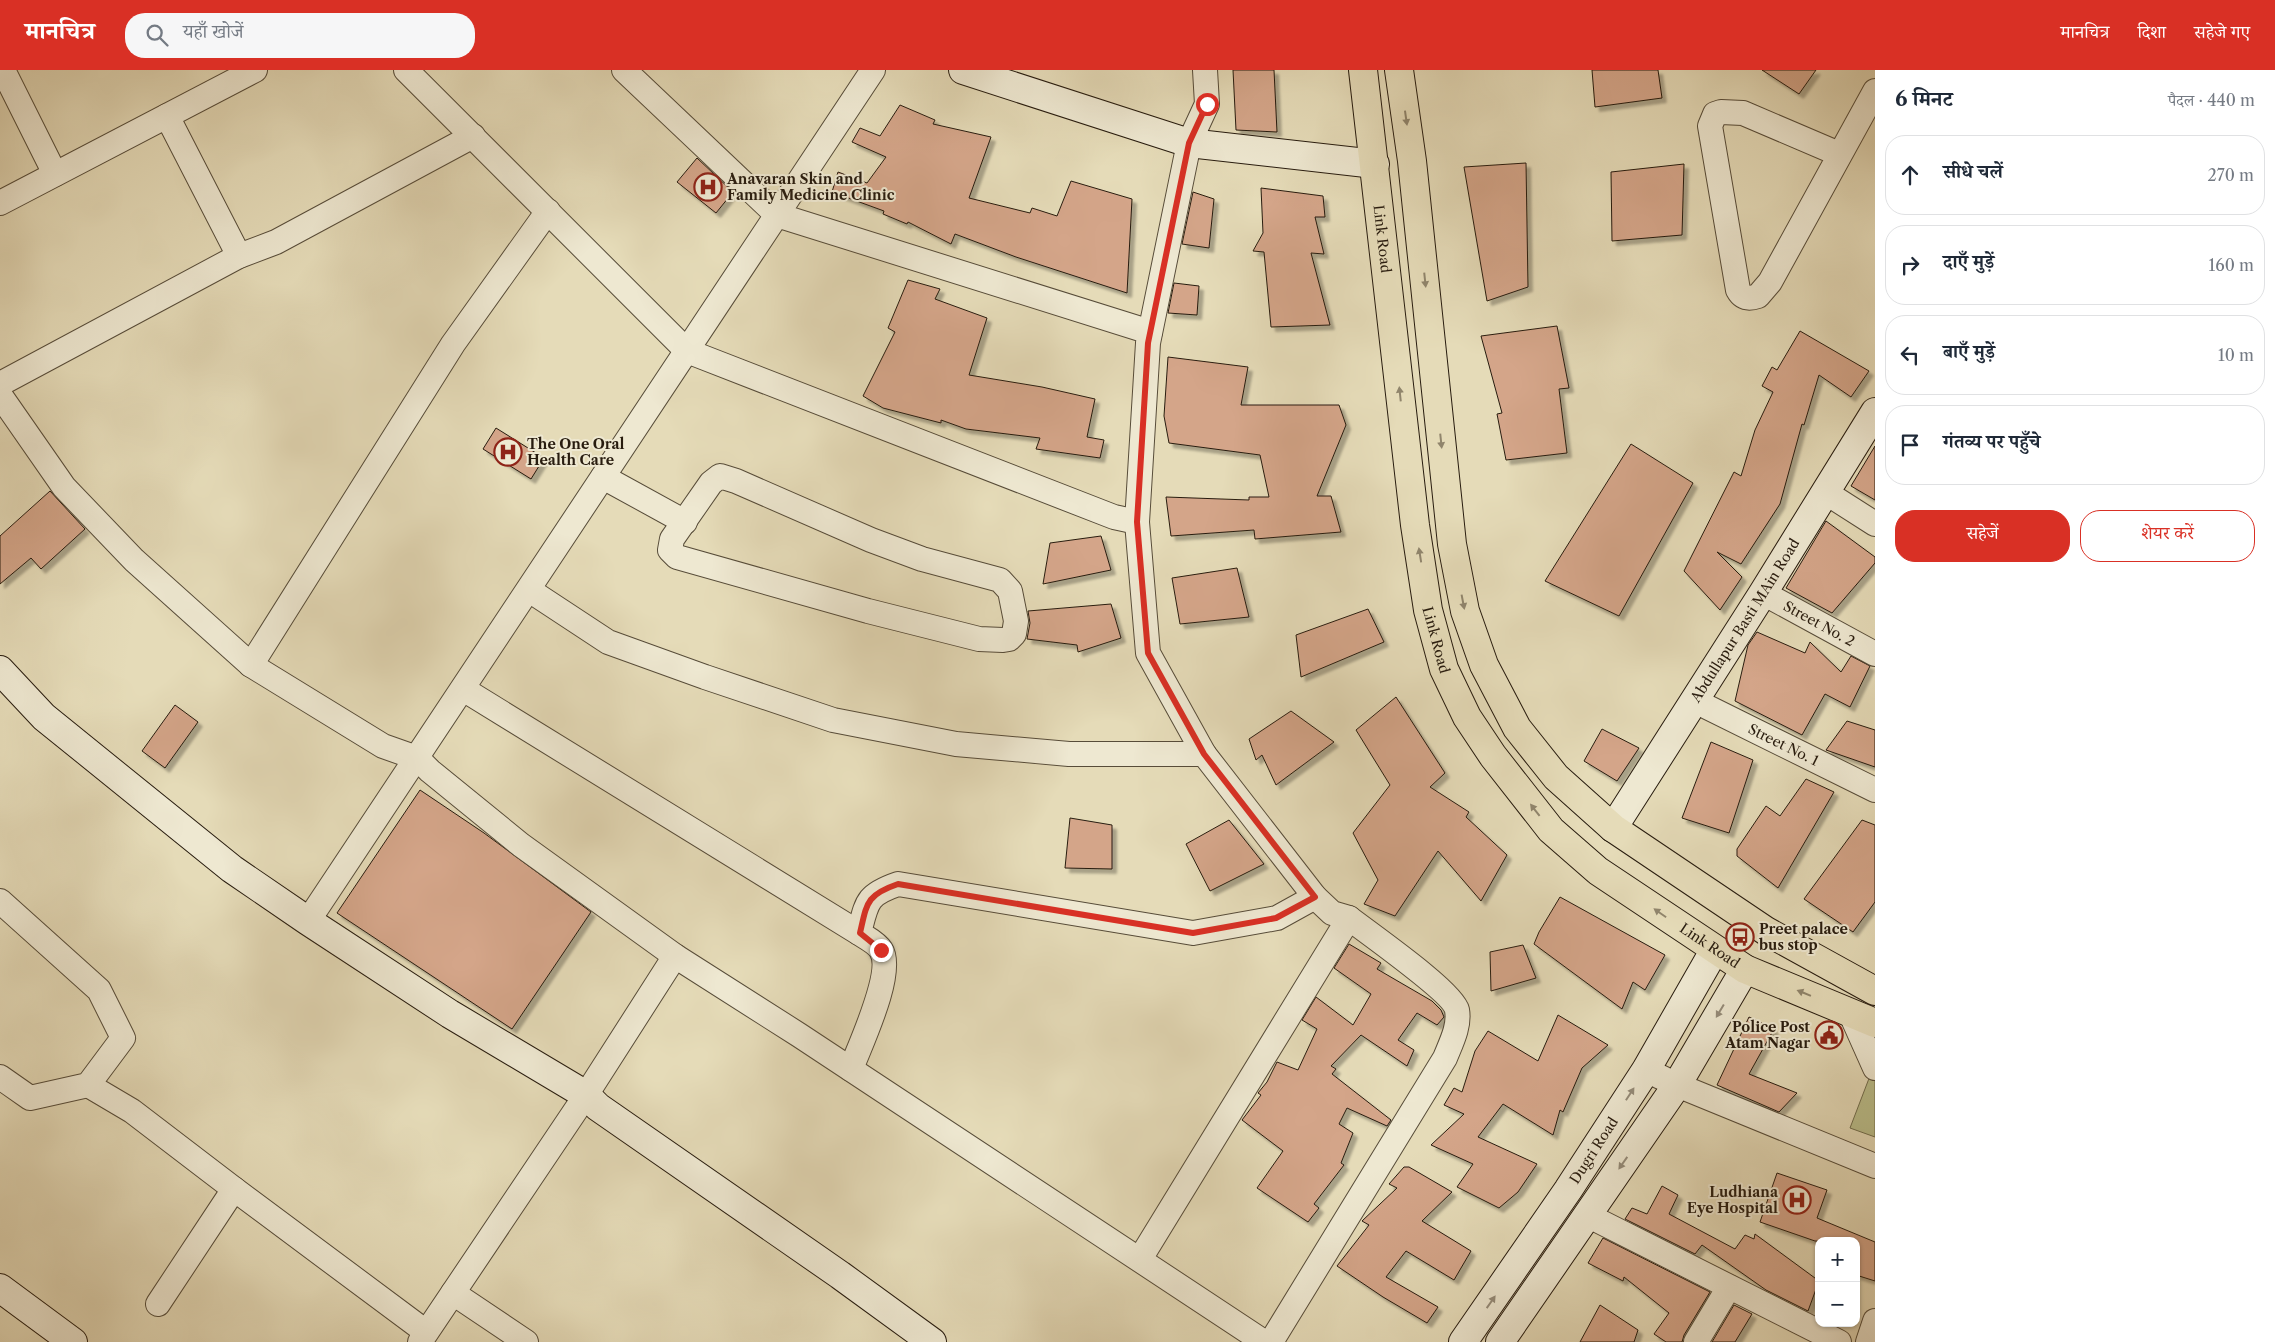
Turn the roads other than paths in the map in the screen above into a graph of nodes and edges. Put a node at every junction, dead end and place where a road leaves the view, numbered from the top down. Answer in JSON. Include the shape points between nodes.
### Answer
{"nodes":[{"id":1,"x":3,"y":70,"type":"edge"},
{"id":2,"x":256,"y":70,"type":"edge"},
{"id":3,"x":406,"y":70,"type":"edge"},
{"id":4,"x":624,"y":70,"type":"edge"},
{"id":5,"x":874,"y":70,"type":"edge"},
{"id":6,"x":963,"y":70,"type":"edge"},
{"id":7,"x":1205,"y":70,"type":"edge"},
{"id":8,"x":1363,"y":70,"type":"edge"},
{"id":9,"x":1400,"y":70,"type":"edge"},
{"id":10,"x":1875,"y":91,"type":"edge"},
{"id":11,"x":168,"y":116,"type":"junction"},
{"id":12,"x":473,"y":136,"type":"junction"},
{"id":13,"x":1189,"y":143,"type":"junction"},
{"id":14,"x":1839,"y":154,"type":"junction"},
{"id":15,"x":1375,"y":164,"type":"junction"},
{"id":16,"x":55,"y":174,"type":"junction"},
{"id":17,"x":0,"y":203,"type":"edge"},
{"id":18,"x":548,"y":211,"type":"junction"},
{"id":19,"x":777,"y":215,"type":"junction"},
{"id":20,"x":240,"y":256,"type":"junction"},
{"id":21,"x":1150,"y":332,"type":"junction"},
{"id":22,"x":687,"y":351,"type":"junction"},
{"id":23,"x":0,"y":384,"type":"edge"},
{"id":24,"x":0,"y":395,"type":"edge"},
{"id":25,"x":1875,"y":412,"type":"edge"},
{"id":26,"x":603,"y":477,"type":"junction"},
{"id":27,"x":1825,"y":492,"type":"junction"},
{"id":28,"x":686,"y":522,"type":"junction"},
{"id":29,"x":1137,"y":522,"type":"junction"},
{"id":30,"x":1875,"y":524,"type":"edge"},
{"id":31,"x":529,"y":590,"type":"junction"},
{"id":32,"x":1763,"y":593,"type":"junction"},
{"id":33,"x":1875,"y":654,"type":"edge"},
{"id":34,"x":251,"y":665,"type":"junction"},
{"id":35,"x":0,"y":670,"type":"edge"},
{"id":36,"x":463,"y":689,"type":"junction"},
{"id":37,"x":1693,"y":700,"type":"junction"},
{"id":38,"x":1204,"y":754,"type":"junction"},
{"id":39,"x":417,"y":758,"type":"junction"},
{"id":40,"x":1875,"y":790,"type":"edge"},
{"id":41,"x":1613,"y":828,"type":"junction"},
{"id":42,"x":1315,"y":897,"type":"junction"},
{"id":43,"x":0,"y":900,"type":"edge"},
{"id":44,"x":1349,"y":918,"type":"junction"},
{"id":45,"x":308,"y":922,"type":"junction"},
{"id":46,"x":860,"y":933,"type":"junction"},
{"id":47,"x":1714,"y":950,"type":"junction"},
{"id":48,"x":675,"y":956,"type":"junction"},
{"id":49,"x":1745,"y":970,"type":"junction"},
{"id":50,"x":1862,"y":976,"type":"edge"},
{"id":51,"x":1875,"y":991,"type":"edge"},
{"id":52,"x":1850,"y":1012,"type":"junction"},
{"id":53,"x":1875,"y":1023,"type":"edge"},
{"id":54,"x":1875,"y":1068,"type":"edge"},
{"id":55,"x":850,"y":1069,"type":"junction"},
{"id":56,"x":1646,"y":1070,"type":"junction"},
{"id":57,"x":0,"y":1077,"type":"edge"},
{"id":58,"x":88,"y":1085,"type":"junction"},
{"id":59,"x":1677,"y":1085,"type":"junction"},
{"id":60,"x":586,"y":1095,"type":"junction"},
{"id":61,"x":1875,"y":1166,"type":"edge"},
{"id":62,"x":234,"y":1190,"type":"junction"},
{"id":63,"x":1587,"y":1215,"type":"junction"},
{"id":64,"x":1140,"y":1259,"type":"junction"},
{"id":65,"x":1729,"y":1287,"type":"junction"},
{"id":66,"x":0,"y":1288,"type":"edge"},
{"id":67,"x":453,"y":1293,"type":"junction"},
{"id":68,"x":158,"y":1304,"type":"dead end"},
{"id":69,"x":1875,"y":1321,"type":"edge"},
{"id":70,"x":423,"y":1337,"type":"edge"},
{"id":71,"x":73,"y":1342,"type":"edge"},
{"id":72,"x":526,"y":1342,"type":"edge"},
{"id":73,"x":932,"y":1342,"type":"edge"},
{"id":74,"x":1264,"y":1342,"type":"edge"},
{"id":75,"x":1271,"y":1342,"type":"edge"},
{"id":76,"x":1463,"y":1342,"type":"edge"},
{"id":77,"x":1500,"y":1342,"type":"edge"},
{"id":78,"x":1696,"y":1342,"type":"edge"},
{"id":79,"x":1839,"y":1342,"type":"edge"},
{"id":80,"x":1868,"y":1342,"type":"edge"}],
"edges":[{"from":1,"to":16,"type":"street"},
{"from":2,"to":11,"type":"street"},
{"from":3,"to":12,"type":"street"},
{"from":4,"to":19,"type":"street"},
{"from":5,"to":19,"type":"street"},
{"from":6,"to":13,"type":"street"},
{"from":7,"to":13,"type":"street","via":[[1207,104]]},
{"from":8,"to":15,"type":"main road","name":"Link Road"},
{"from":9,"to":41,"type":"main road","one_way":true,"via":[[1452,544],[1465,611],[1484,665],[1518,728],[1556,777]]},
{"from":10,"to":14,"type":"street"},
{"from":11,"to":16,"type":"street"},
{"from":11,"to":20,"type":"street"},
{"from":12,"to":18,"type":"street"},
{"from":12,"to":20,"type":"street","via":[[276,242]]},
{"from":13,"to":15,"type":"street"},
{"from":13,"to":21,"type":"street"},
{"from":14,"to":14,"type":"street","via":[[1764,291],[1753,298],[1741,295],[1710,126],[1715,114],[1743,113]]},
{"from":47,"to":15,"type":"main road","name":"Link Road","one_way":true,"via":[[1598,871],[1551,830],[1493,756],[1468,717],[1444,668],[1428,610],[1415,525]]},
{"from":16,"to":17,"type":"street"},
{"from":18,"to":22,"type":"street"},
{"from":18,"to":34,"type":"street","via":[[453,344]]},
{"from":19,"to":21,"type":"street"},
{"from":19,"to":22,"type":"street"},
{"from":20,"to":23,"type":"street"},
{"from":21,"to":29,"type":"street"},
{"from":22,"to":26,"type":"street"},
{"from":22,"to":29,"type":"street","via":[[1114,517]]},
{"from":24,"to":34,"type":"street","via":[[64,487],[134,560]]},
{"from":25,"to":27,"type":"street","name":"Abdullapur Basti MAin Road"},
{"from":26,"to":28,"type":"street"},
{"from":26,"to":31,"type":"street"},
{"from":27,"to":30,"type":"street"},
{"from":27,"to":32,"type":"street","name":"Abdullapur Basti MAin Road"},
{"from":28,"to":28,"type":"street","via":[[715,478],[724,477],[871,540],[922,559],[1000,580],[1010,590],[1016,629],[1009,639],[979,639],[677,557],[670,550],[670,544]]},
{"from":29,"to":38,"type":"street","via":[[1148,653]]},
{"from":31,"to":36,"type":"street"},
{"from":31,"to":38,"type":"street","via":[[608,642],[833,720],[956,744],[1069,754]]},
{"from":32,"to":33,"type":"street","name":"Street No. 2"},
{"from":32,"to":37,"type":"street","name":"Abdullapur Basti MAin Road"},
{"from":34,"to":39,"type":"street","via":[[383,746]]},
{"from":35,"to":45,"type":"street","via":[[44,718],[232,869]]},
{"from":36,"to":39,"type":"street"},
{"from":36,"to":46,"type":"street"},
{"from":37,"to":40,"type":"street","name":"Street No. 1"},
{"from":37,"to":41,"type":"street","name":"Abdullapur Basti MAin Road"},
{"from":38,"to":42,"type":"street"},
{"from":39,"to":45,"type":"street"},
{"from":39,"to":48,"type":"street","via":[[521,845]]},
{"from":41,"to":50,"type":"main road","via":[[1766,931]]},
{"from":42,"to":44,"type":"street","via":[[1332,913]]},
{"from":42,"to":46,"type":"street","via":[[1276,918],[1193,933],[898,884],[879,890],[867,903]]},
{"from":43,"to":58,"type":"street","via":[[99,990],[110,1008],[123,1038]]},
{"from":44,"to":64,"type":"street"},
{"from":44,"to":75,"type":"street","via":[[1450,999],[1457,1008],[1458,1022],[1445,1058]]},
{"from":45,"to":60,"type":"street","via":[[450,1014]]},
{"from":46,"to":55,"type":"street","via":[[881,950],[883,984]]},
{"from":47,"to":49,"type":"main road","name":"Link Road"},
{"from":47,"to":56,"type":"street","name":"Dugri Road"},
{"from":48,"to":55,"type":"street"},
{"from":48,"to":60,"type":"street"},
{"from":52,"to":49,"type":"main road","name":"Link Road","one_way":true},
{"from":49,"to":59,"type":"street","one_way":true},
{"from":50,"to":51,"type":"main road"},
{"from":52,"to":53,"type":"main road","name":"Link Road"},
{"from":52,"to":54,"type":"street"},
{"from":55,"to":64,"type":"street"},
{"from":56,"to":59,"type":"street"},
{"from":76,"to":56,"type":"street","name":"Dugri Road","one_way":true},
{"from":57,"to":58,"type":"street","via":[[30,1098]]},
{"from":58,"to":62,"type":"street","via":[[132,1111]]},
{"from":59,"to":61,"type":"street"},
{"from":59,"to":63,"type":"street","one_way":true},
{"from":60,"to":67,"type":"street"},
{"from":60,"to":73,"type":"street","via":[[598,1107]]},
{"from":62,"to":68,"type":"street"},
{"from":62,"to":70,"type":"street"},
{"from":63,"to":65,"type":"street"},
{"from":63,"to":77,"type":"street"},
{"from":64,"to":74,"type":"street"},
{"from":65,"to":78,"type":"street"},
{"from":65,"to":79,"type":"street"},
{"from":66,"to":71,"type":"street"},
{"from":67,"to":70,"type":"street"},
{"from":67,"to":72,"type":"street"},
{"from":69,"to":80,"type":"street"}]}
